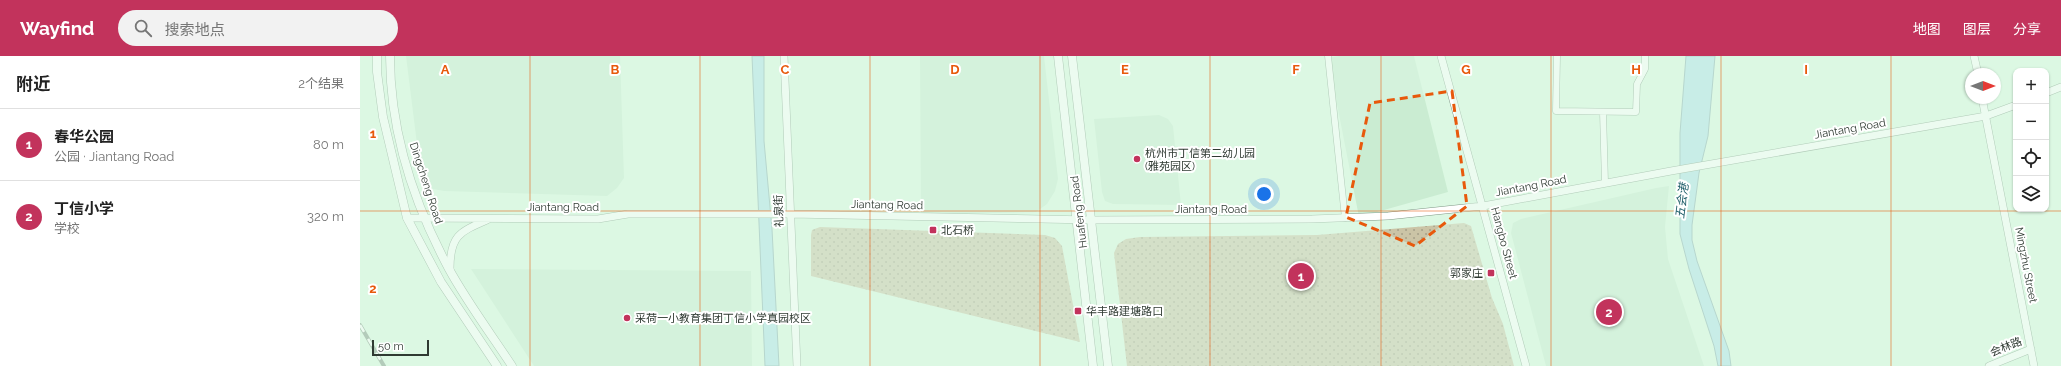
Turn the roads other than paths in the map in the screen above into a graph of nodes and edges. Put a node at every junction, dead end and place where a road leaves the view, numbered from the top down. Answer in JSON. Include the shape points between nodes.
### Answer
{"nodes":[{"id":1,"x":377,"y":56,"type":"edge"},
{"id":2,"x":390,"y":56,"type":"edge"},
{"id":3,"x":784,"y":56,"type":"edge"},
{"id":4,"x":1058,"y":56,"type":"edge"},
{"id":5,"x":1072,"y":56,"type":"edge"},
{"id":6,"x":1328,"y":56,"type":"edge"},
{"id":7,"x":1441,"y":56,"type":"edge"},
{"id":8,"x":1557,"y":56,"type":"edge"},
{"id":9,"x":1645,"y":56,"type":"edge"},
{"id":10,"x":1974,"y":56,"type":"edge"},
{"id":11,"x":1977,"y":68,"type":"edge"},
{"id":12,"x":2061,"y":87,"type":"edge"},
{"id":13,"x":2049,"y":92,"type":"edge"},
{"id":14,"x":1983,"y":104,"type":"edge"},
{"id":15,"x":2013,"y":105,"type":"edge"},
{"id":16,"x":1603,"y":112,"type":"junction"},
{"id":17,"x":1986,"y":116,"type":"junction"},
{"id":18,"x":1605,"y":183,"type":"junction"},
{"id":19,"x":1483,"y":206,"type":"junction"},
{"id":20,"x":791,"y":214,"type":"junction"},
{"id":21,"x":407,"y":218,"type":"junction"},
{"id":22,"x":424,"y":218,"type":"junction"},
{"id":23,"x":491,"y":218,"type":"junction"},
{"id":24,"x":1345,"y":218,"type":"junction"},
{"id":25,"x":1076,"y":220,"type":"junction"},
{"id":26,"x":1091,"y":220,"type":"junction"},
{"id":27,"x":450,"y":270,"type":"junction"},
{"id":28,"x":2031,"y":349,"type":"junction"},
{"id":29,"x":497,"y":366,"type":"edge"},
{"id":30,"x":512,"y":366,"type":"edge"},
{"id":31,"x":797,"y":366,"type":"edge"},
{"id":32,"x":1093,"y":366,"type":"edge"},
{"id":33,"x":1108,"y":366,"type":"edge"},
{"id":34,"x":1526,"y":366,"type":"edge"},
{"id":35,"x":1989,"y":366,"type":"edge"},
{"id":36,"x":2034,"y":366,"type":"edge"}],
"edges":[{"from":1,"to":21,"type":"main road","via":[[383,117]]},
{"from":2,"to":22,"type":"main road","name":"Dingcheng Road","via":[[395,116]]},
{"from":3,"to":20,"type":"street","name":"礼泉街"},
{"from":4,"to":25,"type":"main road","name":"Huafeng Road"},
{"from":5,"to":26,"type":"main road","name":"Huafeng Road"},
{"from":6,"to":24,"type":"street"},
{"from":7,"to":19,"type":"street","name":"Hangbo Street"},
{"from":8,"to":16,"type":"street","via":[[1556,111]]},
{"from":9,"to":16,"type":"street","via":[[1645,69],[1637,84],[1636,112]]},
{"from":10,"to":11,"type":"street"},
{"from":12,"to":13,"type":"street"},
{"from":14,"to":17,"type":"street","name":"Mingzhu Street"},
{"from":15,"to":17,"type":"street","name":"Jiantang Road"},
{"from":16,"to":18,"type":"street"},
{"from":17,"to":18,"type":"street","name":"Jiantang Road"},
{"from":17,"to":28,"type":"street","name":"Mingzhu Street"},
{"from":18,"to":19,"type":"street","name":"Jiantang Road"},
{"from":19,"to":24,"type":"street","name":"Jiantang Road"},
{"from":19,"to":34,"type":"street","name":"Hangbo Street"},
{"from":20,"to":23,"type":"street","name":"Jiantang Road","via":[[628,214],[598,219]]},
{"from":20,"to":25,"type":"street","name":"Jiantang Road"},
{"from":20,"to":31,"type":"street","name":"礼泉街"},
{"from":21,"to":22,"type":"street","name":"Jiantang Road"},
{"from":21,"to":29,"type":"main road","via":[[441,282]]},
{"from":22,"to":23,"type":"street","name":"Jiantang Road"},
{"from":22,"to":27,"type":"main road","name":"Dingcheng Road"},
{"from":23,"to":27,"type":"street","name":"Jiantang Road","via":[[460,233],[450,249]]},
{"from":24,"to":26,"type":"street","name":"Jiantang Road"},
{"from":25,"to":26,"type":"street","name":"Jiantang Road"},
{"from":25,"to":32,"type":"main road","name":"Huafeng Road"},
{"from":26,"to":33,"type":"main road","name":"Huafeng Road"},
{"from":27,"to":30,"type":"main road","name":"Dingcheng Road"},
{"from":28,"to":35,"type":"street","name":"会林路"},
{"from":28,"to":36,"type":"street","name":"Mingzhu Street"}]}
